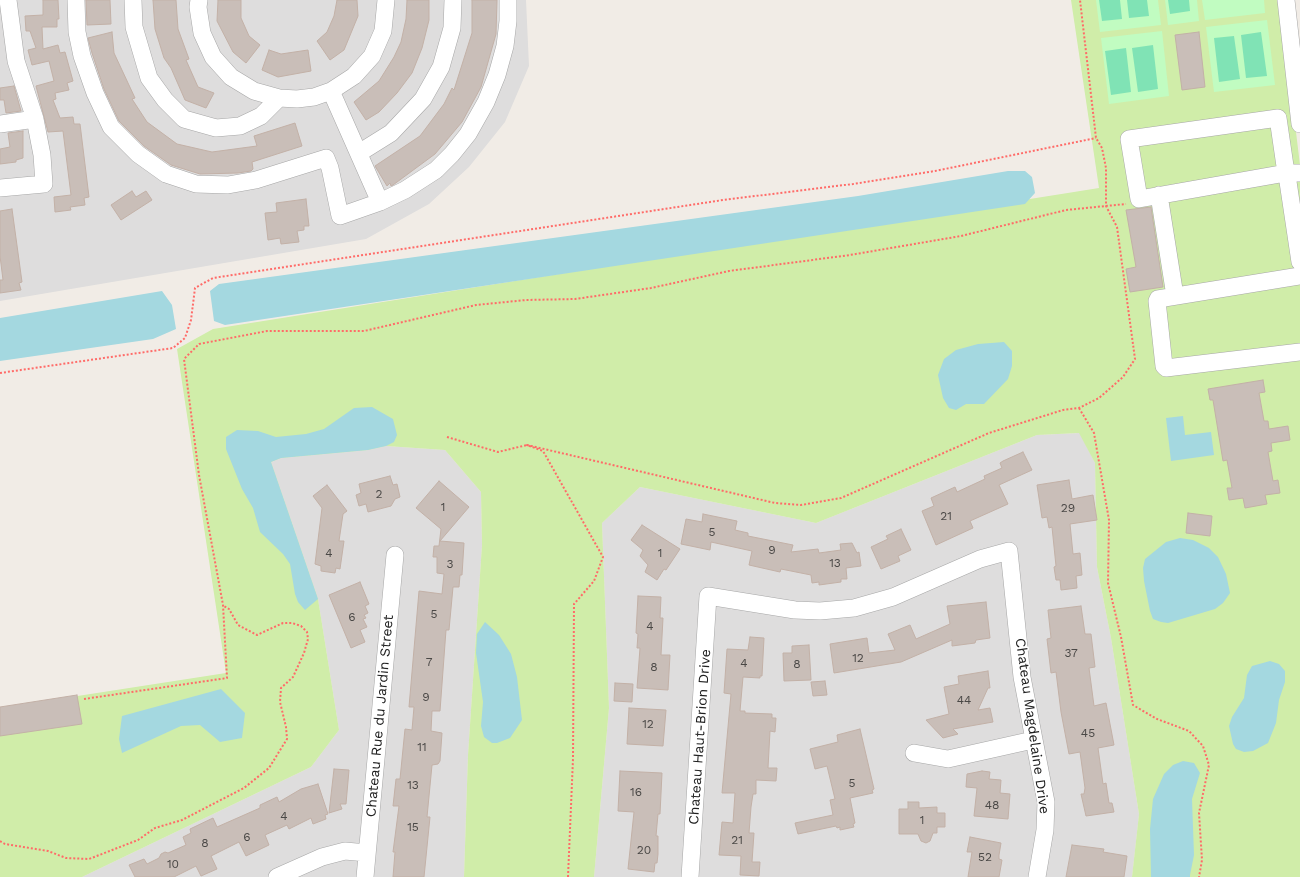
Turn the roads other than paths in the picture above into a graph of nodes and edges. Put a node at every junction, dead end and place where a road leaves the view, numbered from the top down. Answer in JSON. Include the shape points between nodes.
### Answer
{"nodes":[{"id":1,"x":8,"y":0,"type":"edge"},
{"id":2,"x":76,"y":0,"type":"edge"},
{"id":3,"x":133,"y":0,"type":"edge"},
{"id":4,"x":199,"y":0,"type":"edge"},
{"id":5,"x":386,"y":0,"type":"edge"},
{"id":6,"x":452,"y":0,"type":"edge"},
{"id":7,"x":508,"y":0,"type":"edge"},
{"id":8,"x":1286,"y":0,"type":"edge"},
{"id":9,"x":331,"y":91,"type":"junction"},
{"id":10,"x":279,"y":98,"type":"junction"},
{"id":11,"x":35,"y":119,"type":"junction"},
{"id":12,"x":1300,"y":121,"type":"edge"},
{"id":13,"x":1278,"y":122,"type":"junction"},
{"id":14,"x":0,"y":124,"type":"edge"},
{"id":15,"x":359,"y":154,"type":"junction"},
{"id":16,"x":1293,"y":173,"type":"edge"},
{"id":17,"x":0,"y":188,"type":"edge"},
{"id":18,"x":1159,"y":195,"type":"junction"},
{"id":19,"x":380,"y":202,"type":"junction"},
{"id":20,"x":1300,"y":262,"type":"edge"},
{"id":21,"x":1300,"y":276,"type":"edge"},
{"id":22,"x":1175,"y":296,"type":"junction"},
{"id":23,"x":1300,"y":352,"type":"edge"},
{"id":24,"x":395,"y":555,"type":"dead end"},
{"id":25,"x":708,"y":596,"type":"joint"},
{"id":26,"x":1033,"y":740,"type":"junction"},
{"id":27,"x":914,"y":753,"type":"dead end"},
{"id":28,"x":367,"y":853,"type":"junction"},
{"id":29,"x":277,"y":877,"type":"edge"},
{"id":30,"x":365,"y":877,"type":"edge"},
{"id":31,"x":690,"y":877,"type":"edge"},
{"id":32,"x":1037,"y":877,"type":"edge"}],
"edges":[{"from":1,"to":11,"type":"street","via":[[16,61]]},
{"from":2,"to":19,"type":"street","via":[[77,32],[82,56],[111,127],[138,154],[166,174],[196,184],[228,185],[256,180],[326,158],[340,216]]},
{"from":3,"to":10,"type":"street","via":[[134,27],[149,78],[165,100],[184,119],[216,128],[240,126],[261,116]]},
{"from":4,"to":10,"type":"street","via":[[202,33],[213,57],[231,77],[254,91]]},
{"from":5,"to":9,"type":"street","via":[[383,31],[372,56],[354,76]]},
{"from":6,"to":15,"type":"street","via":[[452,28],[441,67],[423,99],[391,133]]},
{"from":7,"to":19,"type":"street","via":[[505,46],[497,75],[486,102],[468,134],[436,170]]},
{"from":8,"to":12,"type":"street"},
{"from":9,"to":10,"type":"street","via":[[303,98]]},
{"from":9,"to":15,"type":"street"},
{"from":11,"to":14,"type":"street"},
{"from":11,"to":17,"type":"street","via":[[44,184]]},
{"from":12,"to":13,"type":"street"},
{"from":13,"to":16,"type":"street"},
{"from":13,"to":18,"type":"street","via":[[1276,118],[1129,139],[1137,197],[1139,199]]},
{"from":15,"to":19,"type":"street"},
{"from":16,"to":18,"type":"street"},
{"from":16,"to":20,"type":"street"},
{"from":18,"to":22,"type":"street"},
{"from":21,"to":22,"type":"street"},
{"from":22,"to":23,"type":"street","via":[[1156,301],[1166,368]]},
{"from":24,"to":28,"type":"street","name":"Chateau Rue du Jardin Street"},
{"from":25,"to":26,"type":"street","name":"Chateau Magdelaine Drive","via":[[796,610],[854,608],[893,597],[980,559],[1009,552],[1022,677]]},
{"from":25,"to":31,"type":"street","name":"Chateau Haut-Brion Drive"},
{"from":26,"to":27,"type":"street","via":[[948,759]]},
{"from":26,"to":32,"type":"street","name":"Chateau Magdelaine Drive","via":[[1046,802],[1045,830]]},
{"from":28,"to":29,"type":"street","via":[[345,851],[322,857]]},
{"from":28,"to":30,"type":"street","name":"Chateau Rue du Jardin Street"}]}
